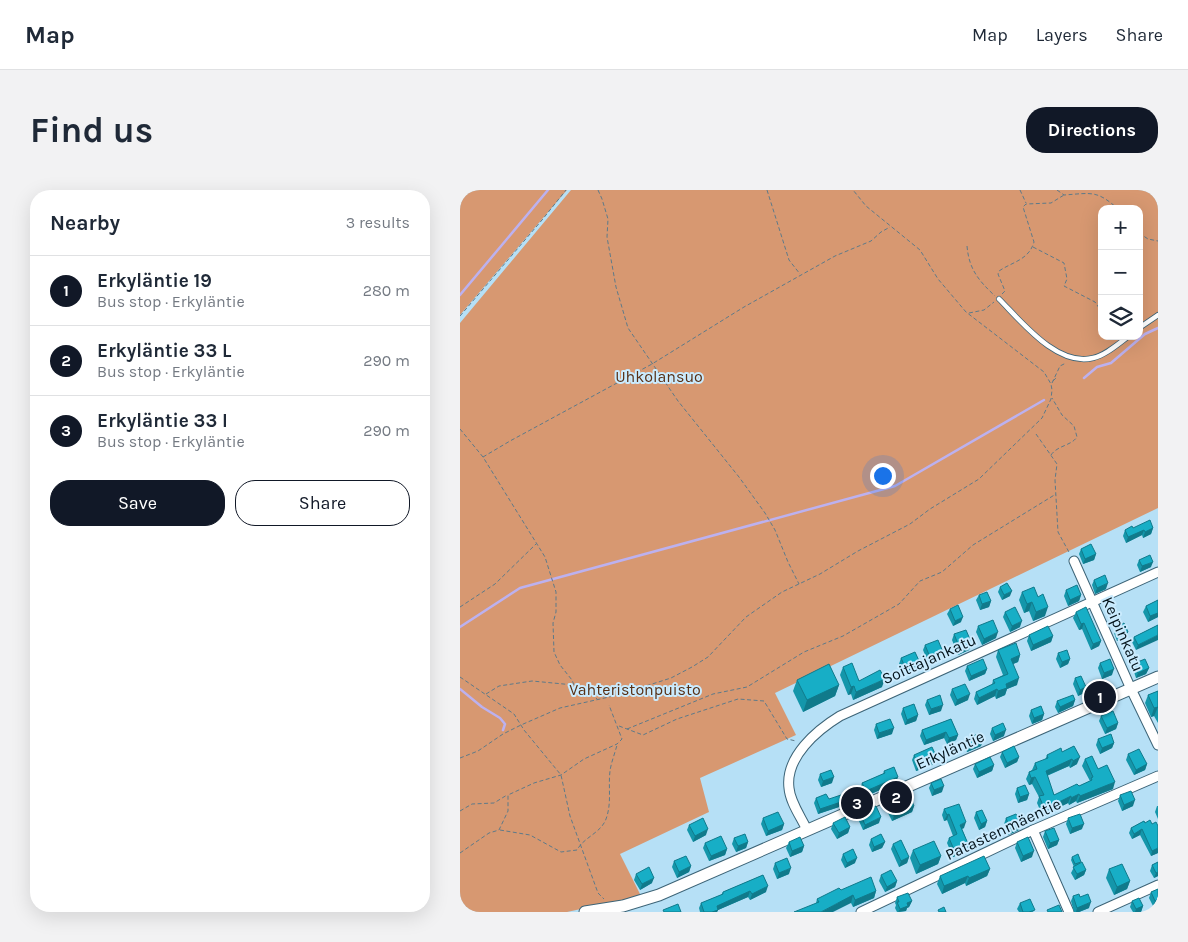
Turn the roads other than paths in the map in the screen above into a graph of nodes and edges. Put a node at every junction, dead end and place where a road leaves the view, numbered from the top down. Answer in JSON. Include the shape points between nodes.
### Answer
{"nodes":[{"id":1,"x":999,"y":299,"type":"road end"},
{"id":2,"x":1158,"y":315,"type":"edge"},
{"id":3,"x":1143,"y":325,"type":"edge"},
{"id":4,"x":1123,"y":340,"type":"edge"},
{"id":5,"x":1074,"y":562,"type":"road end"},
{"id":6,"x":1158,"y":572,"type":"edge"},
{"id":7,"x":1093,"y":601,"type":"junction"},
{"id":8,"x":1158,"y":676,"type":"edge"},
{"id":9,"x":1131,"y":689,"type":"junction"},
{"id":10,"x":1158,"y":745,"type":"edge"},
{"id":11,"x":1158,"y":776,"type":"edge"},
{"id":12,"x":807,"y":830,"type":"junction"},
{"id":13,"x":1033,"y":830,"type":"junction"},
{"id":14,"x":1158,"y":885,"type":"edge"},
{"id":15,"x":614,"y":910,"type":"edge"},
{"id":16,"x":585,"y":912,"type":"edge"},
{"id":17,"x":861,"y":912,"type":"edge"},
{"id":18,"x":1070,"y":912,"type":"edge"},
{"id":19,"x":1098,"y":912,"type":"edge"}],
"edges":[{"from":1,"to":4,"type":"lane","via":[[1054,350],[1074,358],[1101,355]]},
{"from":2,"to":3,"type":"lane"},
{"from":5,"to":7,"type":"street","name":"Keipinkatu"},
{"from":6,"to":7,"type":"street","name":"Soittajankatu"},
{"from":7,"to":9,"type":"street","name":"Keipinkatu"},
{"from":7,"to":12,"type":"street","name":"Soittajankatu","via":[[822,727],[809,739],[789,778],[788,788]]},
{"from":8,"to":9,"type":"street","name":"Erkyläntie"},
{"from":9,"to":10,"type":"street","name":"Keipinkatu"},
{"from":9,"to":12,"type":"street","name":"Erkyläntie"},
{"from":11,"to":13,"type":"street","name":"Patastenmäentie"},
{"from":12,"to":15,"type":"street","name":"Erkyläntie","via":[[659,895]]},
{"from":13,"to":17,"type":"street","name":"Patastenmäentie"},
{"from":13,"to":18,"type":"street"},
{"from":14,"to":19,"type":"street"},
{"from":15,"to":16,"type":"street","name":"Erkyläntie"}]}
